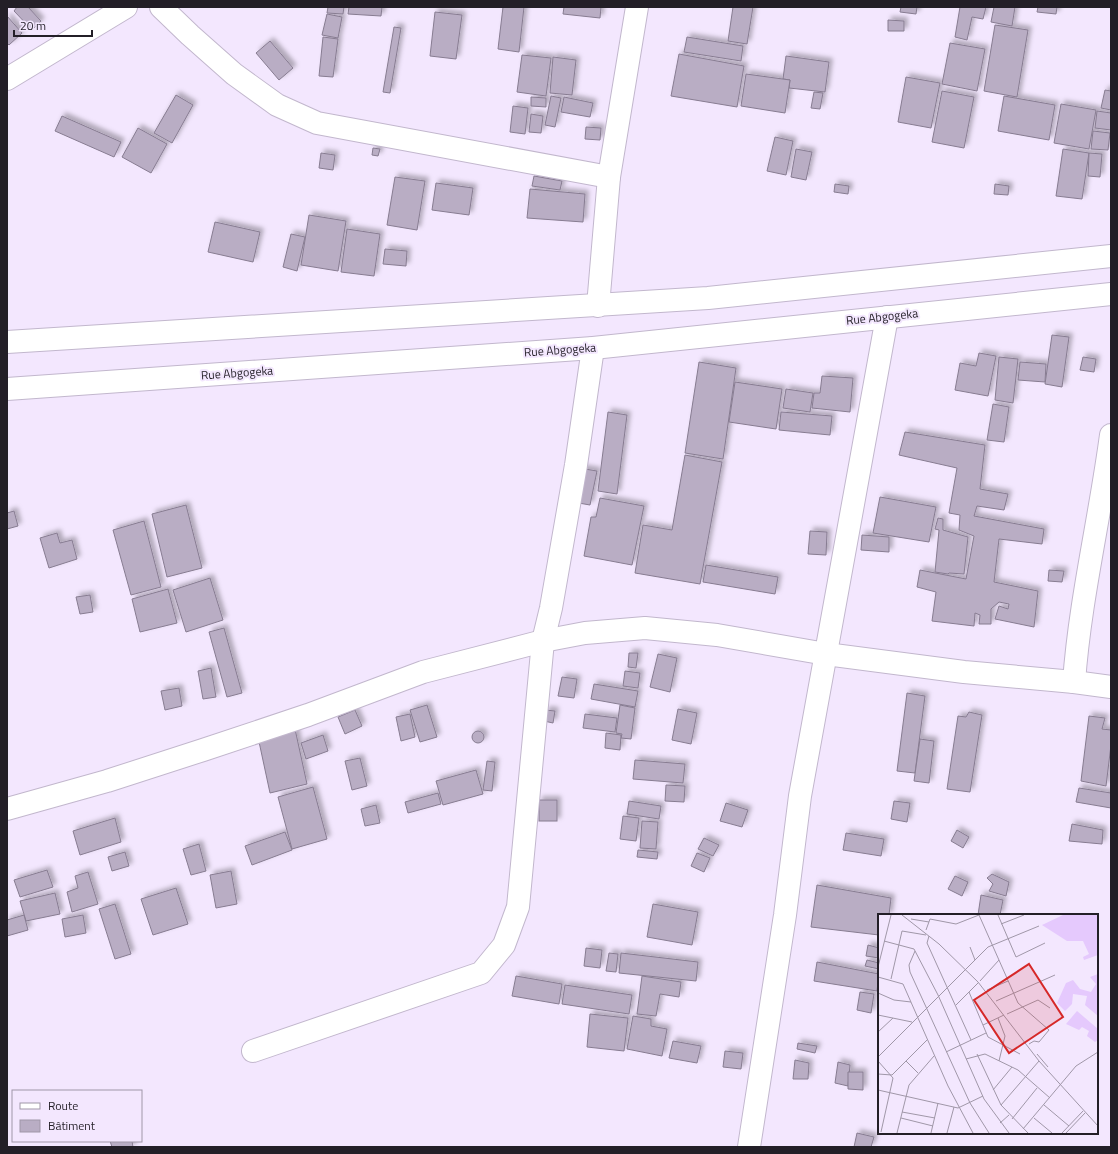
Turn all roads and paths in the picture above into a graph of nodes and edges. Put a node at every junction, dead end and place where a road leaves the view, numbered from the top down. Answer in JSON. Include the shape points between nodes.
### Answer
{"nodes":[{"id":1,"x":126,"y":7,"type":"edge"},
{"id":2,"x":161,"y":7,"type":"edge"},
{"id":3,"x":637,"y":7,"type":"edge"},
{"id":4,"x":7,"y":79,"type":"edge"},
{"id":5,"x":610,"y":177,"type":"junction"},
{"id":6,"x":1111,"y":256,"type":"edge"},
{"id":7,"x":1111,"y":294,"type":"edge"},
{"id":8,"x":598,"y":306,"type":"junction"},
{"id":9,"x":887,"y":317,"type":"junction"},
{"id":10,"x":7,"y":342,"type":"edge"},
{"id":11,"x":593,"y":348,"type":"junction"},
{"id":12,"x":7,"y":389,"type":"edge"},
{"id":13,"x":1111,"y":435,"type":"edge"},
{"id":14,"x":543,"y":641,"type":"junction"},
{"id":15,"x":826,"y":654,"type":"junction"},
{"id":16,"x":1074,"y":682,"type":"junction"},
{"id":17,"x":1111,"y":687,"type":"edge"},
{"id":18,"x":7,"y":809,"type":"edge"},
{"id":19,"x":253,"y":1051,"type":"dead end"},
{"id":20,"x":749,"y":1147,"type":"edge"}],
"edges":[{"from":1,"to":4,"type":"street"},
{"from":2,"to":5,"type":"street","via":[[234,74],[277,105],[317,123]]},
{"from":3,"to":5,"type":"street"},
{"from":5,"to":8,"type":"street"},
{"from":6,"to":8,"type":"street","via":[[708,298]]},
{"from":7,"to":9,"type":"street","name":"Rue Abgogeka"},
{"from":8,"to":10,"type":"street"},
{"from":9,"to":11,"type":"street","name":"Rue Abgogeka"},
{"from":9,"to":15,"type":"street"},
{"from":11,"to":12,"type":"street","name":"Rue Abgogeka"},
{"from":11,"to":14,"type":"street","via":[[576,465]]},
{"from":13,"to":16,"type":"street","via":[[1076,649]]},
{"from":14,"to":15,"type":"street","via":[[585,633],[645,628],[717,634]]},
{"from":14,"to":18,"type":"street","via":[[422,672],[308,715],[203,750],[107,781]]},
{"from":14,"to":19,"type":"street","via":[[518,907],[504,945],[481,973]]},
{"from":15,"to":16,"type":"street","via":[[964,672]]},
{"from":15,"to":20,"type":"street","via":[[800,796],[785,915]]},
{"from":16,"to":17,"type":"street"}]}
